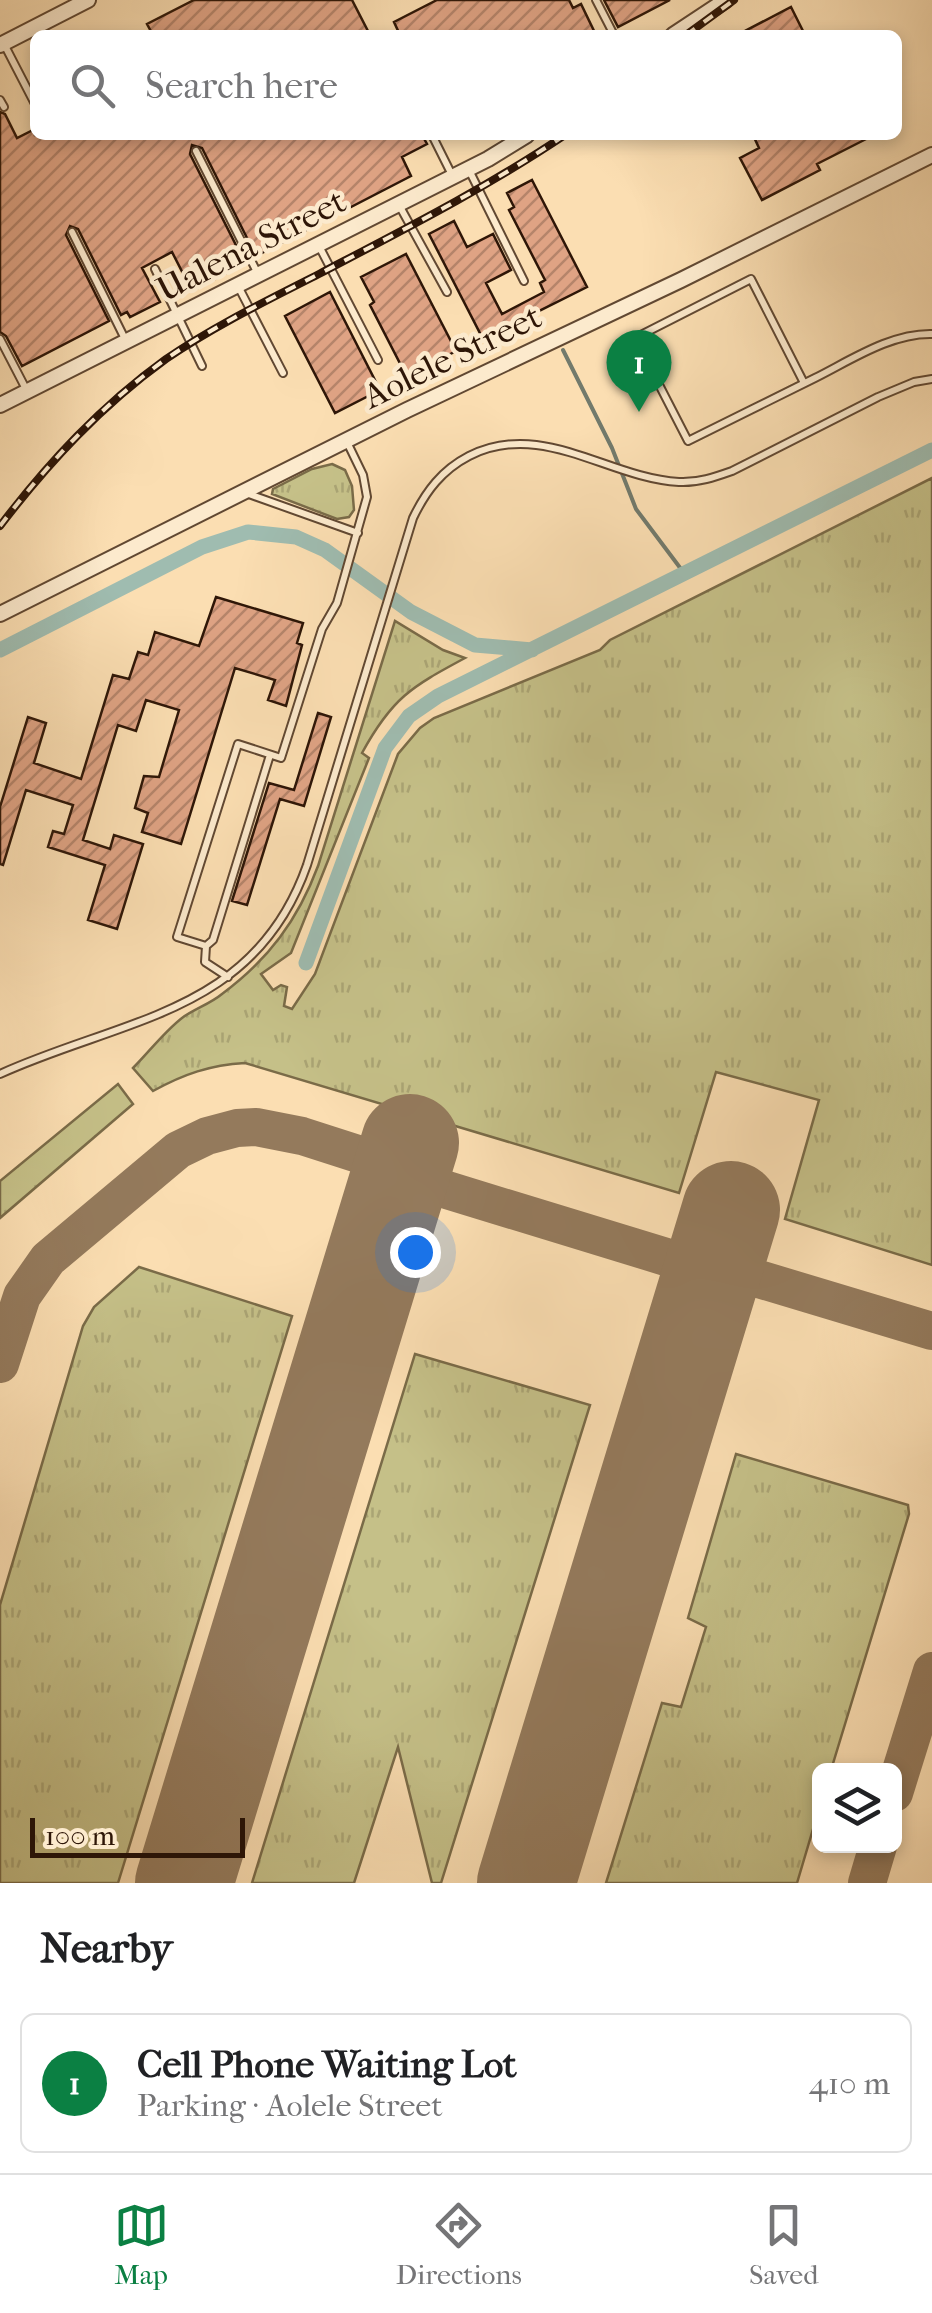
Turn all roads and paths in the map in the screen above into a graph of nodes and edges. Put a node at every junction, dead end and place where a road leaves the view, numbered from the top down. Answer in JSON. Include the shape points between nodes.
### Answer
{"nodes":[{"id":1,"x":88,"y":0,"type":"edge"},
{"id":2,"x":596,"y":0,"type":"edge"},
{"id":3,"x":726,"y":0,"type":"edge"},
{"id":4,"x":611,"y":30,"type":"edge"},
{"id":5,"x":681,"y":30,"type":"edge"},
{"id":6,"x":2,"y":44,"type":"edge"},
{"id":7,"x":30,"y":95,"type":"edge"},
{"id":8,"x":435,"y":140,"type":"edge"},
{"id":9,"x":515,"y":140,"type":"edge"},
{"id":10,"x":196,"y":151,"type":"dead end"},
{"id":11,"x":932,"y":155,"type":"edge"},
{"id":12,"x":468,"y":169,"type":"junction"},
{"id":13,"x":453,"y":176,"type":"junction"},
{"id":14,"x":399,"y":204,"type":"junction"},
{"id":15,"x":72,"y":232,"type":"dead end"},
{"id":16,"x":318,"y":245,"type":"junction"},
{"id":17,"x":155,"y":269,"type":"dead end"},
{"id":18,"x":259,"y":276,"type":"junction"},
{"id":19,"x":524,"y":281,"type":"dead end"},
{"id":20,"x":238,"y":285,"type":"junction"},
{"id":21,"x":447,"y":292,"type":"dead end"},
{"id":22,"x":178,"y":315,"type":"junction"},
{"id":23,"x":932,"y":334,"type":"edge"},
{"id":24,"x":0,"y":339,"type":"edge"},
{"id":25,"x":126,"y":342,"type":"junction"},
{"id":26,"x":378,"y":360,"type":"dead end"},
{"id":27,"x":202,"y":366,"type":"dead end"},
{"id":28,"x":283,"y":373,"type":"dead end"},
{"id":29,"x":932,"y":379,"type":"edge"},
{"id":30,"x":804,"y":383,"type":"junction"},
{"id":31,"x":28,"y":392,"type":"junction"},
{"id":32,"x":0,"y":405,"type":"edge"},
{"id":33,"x":346,"y":440,"type":"junction"},
{"id":34,"x":243,"y":492,"type":"junction"},
{"id":35,"x":358,"y":533,"type":"junction"},
{"id":36,"x":0,"y":614,"type":"edge"},
{"id":37,"x":270,"y":754,"type":"junction"},
{"id":38,"x":206,"y":946,"type":"junction"},
{"id":39,"x":228,"y":976,"type":"junction"},
{"id":40,"x":0,"y":1074,"type":"edge"}],
"edges":[{"from":1,"to":6,"type":"street"},
{"from":2,"to":4,"type":"lane"},
{"from":3,"to":5,"type":"street"},
{"from":6,"to":7,"type":"lane"},
{"from":8,"to":13,"type":"lane"},
{"from":9,"to":12,"type":"street","name":"Ualena Street"},
{"from":10,"to":18,"type":"lane"},
{"from":11,"to":33,"type":"street","name":"Aolele Street"},
{"from":12,"to":13,"type":"street","name":"Ualena Street"},
{"from":12,"to":19,"type":"lane"},
{"from":13,"to":14,"type":"street","name":"Ualena Street"},
{"from":14,"to":16,"type":"street","name":"Ualena Street"},
{"from":14,"to":21,"type":"lane"},
{"from":15,"to":25,"type":"lane"},
{"from":16,"to":18,"type":"street","name":"Ualena Street"},
{"from":16,"to":26,"type":"lane"},
{"from":17,"to":22,"type":"lane"},
{"from":18,"to":20,"type":"street","name":"Ualena Street"},
{"from":20,"to":22,"type":"street","name":"Ualena Street"},
{"from":20,"to":28,"type":"lane"},
{"from":22,"to":25,"type":"street","name":"Ualena Street"},
{"from":22,"to":27,"type":"lane"},
{"from":23,"to":30,"type":"lane","via":[[880,346]]},
{"from":24,"to":31,"type":"lane"},
{"from":25,"to":31,"type":"street","name":"Ualena Street"},
{"from":29,"to":39,"type":"lane","via":[[878,396],[718,476],[680,482],[531,443],[502,444],[449,469],[413,518],[301,882],[276,928]]},
{"from":30,"to":30,"type":"lane","via":[[688,441],[635,338],[751,279]]},
{"from":31,"to":32,"type":"street","name":"Ualena Street"},
{"from":33,"to":34,"type":"street","name":"Aolele Street"},
{"from":33,"to":35,"type":"lane","via":[[367,486]]},
{"from":34,"to":35,"type":"lane"},
{"from":34,"to":36,"type":"street","name":"Aolele Street"},
{"from":35,"to":37,"type":"lane","via":[[281,758]]},
{"from":37,"to":38,"type":"lane"},
{"from":37,"to":38,"type":"lane","via":[[238,744],[177,937]]},
{"from":38,"to":39,"type":"lane","via":[[205,962]]},
{"from":39,"to":40,"type":"lane","via":[[188,1003]]}]}
